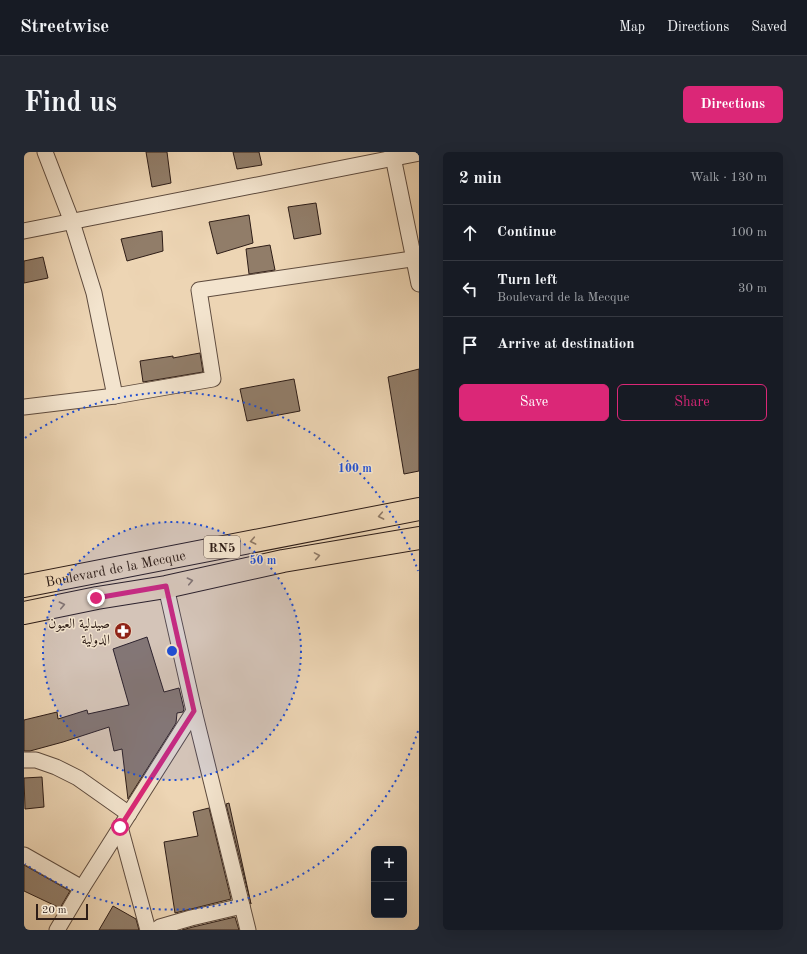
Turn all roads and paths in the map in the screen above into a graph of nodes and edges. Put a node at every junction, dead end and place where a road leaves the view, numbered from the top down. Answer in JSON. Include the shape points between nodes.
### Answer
{"nodes":[{"id":1,"x":45,"y":152,"type":"edge"},
{"id":2,"x":419,"y":153,"type":"edge"},
{"id":3,"x":393,"y":155,"type":"edge"},
{"id":4,"x":72,"y":222,"type":"junction"},
{"id":5,"x":24,"y":231,"type":"edge"},
{"id":6,"x":416,"y":258,"type":"edge"},
{"id":7,"x":419,"y":284,"type":"edge"},
{"id":8,"x":114,"y":396,"type":"junction"},
{"id":9,"x":24,"y":407,"type":"edge"},
{"id":10,"x":419,"y":508,"type":"edge"},
{"id":11,"x":419,"y":538,"type":"edge"},
{"id":12,"x":24,"y":586,"type":"edge"},
{"id":13,"x":166,"y":586,"type":"junction"},
{"id":14,"x":24,"y":613,"type":"edge"},
{"id":15,"x":194,"y":711,"type":"junction"},
{"id":16,"x":24,"y":760,"type":"edge"},
{"id":17,"x":129,"y":814,"type":"junction"},
{"id":18,"x":120,"y":827,"type":"junction"},
{"id":19,"x":24,"y":855,"type":"edge"},
{"id":20,"x":82,"y":888,"type":"junction"},
{"id":21,"x":242,"y":906,"type":"junction"},
{"id":22,"x":57,"y":930,"type":"edge"},
{"id":23,"x":148,"y":930,"type":"edge"},
{"id":24,"x":156,"y":930,"type":"edge"},
{"id":25,"x":248,"y":930,"type":"edge"}],
"edges":[{"from":1,"to":4,"type":"street"},
{"from":2,"to":3,"type":"street"},
{"from":3,"to":4,"type":"street"},
{"from":3,"to":6,"type":"street"},
{"from":4,"to":5,"type":"street"},
{"from":4,"to":8,"type":"street","via":[[94,293]]},
{"from":6,"to":7,"type":"street"},
{"from":6,"to":8,"type":"street","via":[[199,290],[213,379]]},
{"from":8,"to":9,"type":"street"},
{"from":10,"to":12,"type":"main road","name":"Boulevard de la Mecque","number":"RN5","one_way":true},
{"from":13,"to":11,"type":"main road","name":"Boulevard de la Mecque","number":"RN5","one_way":true,"via":[[283,561]]},
{"from":14,"to":13,"type":"main road","name":"Boulevard de la Mecque","number":"RN5","one_way":true},
{"from":13,"to":15,"type":"street"},
{"from":15,"to":17,"type":"street"},
{"from":15,"to":21,"type":"street"},
{"from":16,"to":17,"type":"street","via":[[36,760],[78,778]]},
{"from":17,"to":18,"type":"street"},
{"from":18,"to":20,"type":"street"},
{"from":18,"to":23,"type":"street"},
{"from":19,"to":20,"type":"street"},
{"from":20,"to":22,"type":"street"},
{"from":21,"to":24,"type":"street","via":[[191,918]]},
{"from":21,"to":25,"type":"street"}]}
